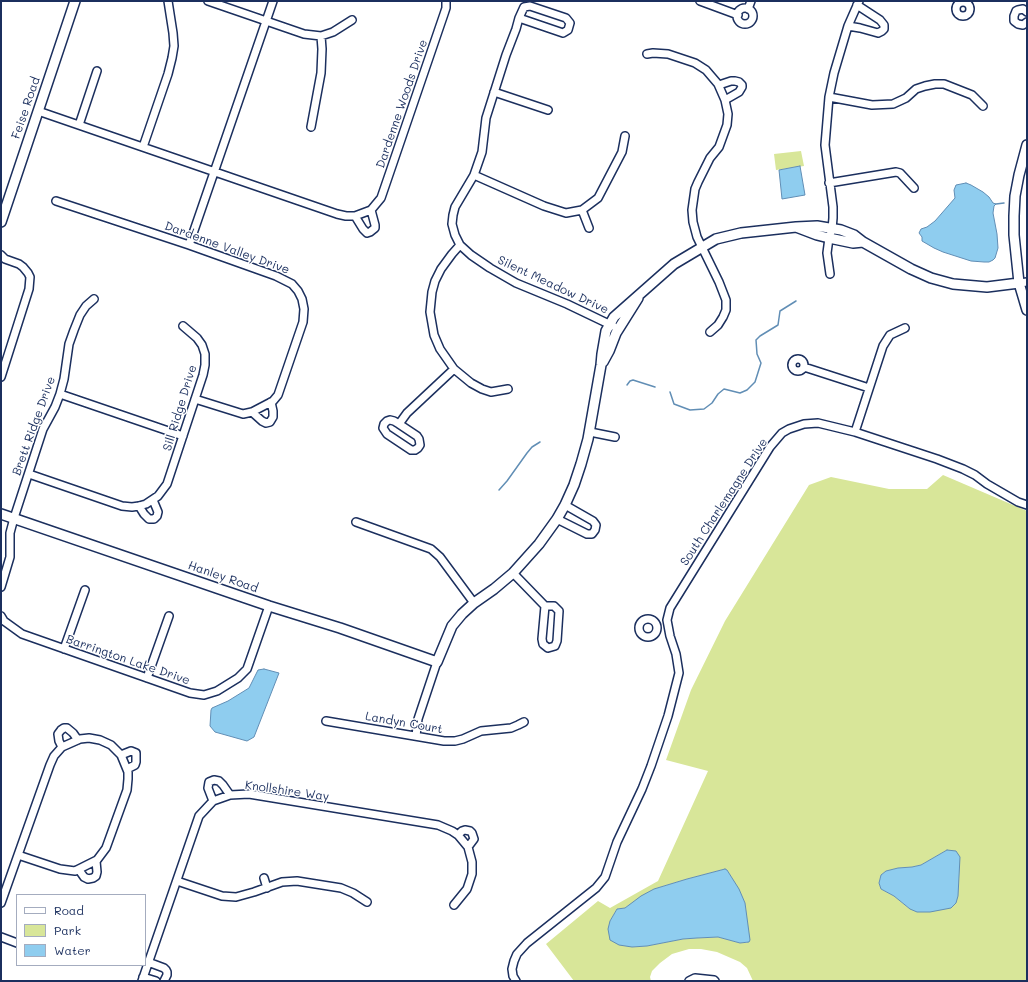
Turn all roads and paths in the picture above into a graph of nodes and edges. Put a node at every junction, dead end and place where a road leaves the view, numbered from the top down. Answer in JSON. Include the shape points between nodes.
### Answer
{"nodes":[{"id":1,"x":75,"y":1,"type":"edge"},
{"id":2,"x":168,"y":1,"type":"edge"},
{"id":3,"x":208,"y":1,"type":"edge"},
{"id":4,"x":273,"y":1,"type":"edge"},
{"id":5,"x":446,"y":1,"type":"edge"},
{"id":6,"x":700,"y":1,"type":"edge"},
{"id":7,"x":751,"y":1,"type":"edge"},
{"id":8,"x":858,"y":3,"type":"edge"},
{"id":9,"x":748,"y":9,"type":"junction"},
{"id":10,"x":1027,"y":12,"type":"edge"},
{"id":11,"x":738,"y":15,"type":"junction"},
{"id":12,"x":519,"y":18,"type":"junction"},
{"id":13,"x":352,"y":20,"type":"dead end"},
{"id":14,"x":266,"y":21,"type":"junction"},
{"id":15,"x":1027,"y":22,"type":"edge"},
{"id":16,"x":848,"y":26,"type":"junction"},
{"id":17,"x":321,"y":36,"type":"junction"},
{"id":18,"x":647,"y":54,"type":"dead end"},
{"id":19,"x":97,"y":71,"type":"dead end"},
{"id":20,"x":719,"y":86,"type":"junction"},
{"id":21,"x":494,"y":92,"type":"junction"},
{"id":22,"x":829,"y":97,"type":"junction"},
{"id":23,"x":725,"y":100,"type":"junction"},
{"id":24,"x":983,"y":106,"type":"dead end"},
{"id":25,"x":548,"y":110,"type":"dead end"},
{"id":26,"x":38,"y":111,"type":"junction"},
{"id":27,"x":79,"y":126,"type":"junction"},
{"id":28,"x":311,"y":127,"type":"dead end"},
{"id":29,"x":625,"y":136,"type":"dead end"},
{"id":30,"x":1027,"y":145,"type":"edge"},
{"id":31,"x":143,"y":147,"type":"junction"},
{"id":32,"x":214,"y":172,"type":"junction"},
{"id":33,"x":474,"y":175,"type":"junction"},
{"id":34,"x":829,"y":183,"type":"junction"},
{"id":35,"x":914,"y":188,"type":"dead end"},
{"id":36,"x":56,"y":201,"type":"dead end"},
{"id":37,"x":372,"y":210,"type":"junction"},
{"id":38,"x":582,"y":210,"type":"junction"},
{"id":39,"x":355,"y":216,"type":"junction"},
{"id":40,"x":1,"y":222,"type":"edge"},
{"id":41,"x":796,"y":227,"type":"junction"},
{"id":42,"x":589,"y":228,"type":"dead end"},
{"id":43,"x":832,"y":228,"type":"junction"},
{"id":44,"x":829,"y":238,"type":"junction"},
{"id":45,"x":863,"y":242,"type":"junction"},
{"id":46,"x":189,"y":245,"type":"junction"},
{"id":47,"x":460,"y":245,"type":"junction"},
{"id":48,"x":702,"y":248,"type":"junction"},
{"id":49,"x":2,"y":258,"type":"edge"},
{"id":50,"x":830,"y":274,"type":"dead end"},
{"id":51,"x":1023,"y":282,"type":"edge"},
{"id":52,"x":640,"y":295,"type":"junction"},
{"id":53,"x":94,"y":299,"type":"dead end"},
{"id":54,"x":1027,"y":310,"type":"edge"},
{"id":55,"x":610,"y":324,"type":"junction"},
{"id":56,"x":183,"y":326,"type":"dead end"},
{"id":57,"x":905,"y":328,"type":"dead end"},
{"id":58,"x":619,"y":329,"type":"junction"},
{"id":59,"x":710,"y":332,"type":"dead end"},
{"id":60,"x":601,"y":365,"type":"junction"},
{"id":61,"x":804,"y":367,"type":"dead end"},
{"id":62,"x":454,"y":369,"type":"junction"},
{"id":63,"x":1,"y":377,"type":"edge"},
{"id":64,"x":508,"y":388,"type":"dead end"},
{"id":65,"x":869,"y":388,"type":"junction"},
{"id":66,"x":60,"y":394,"type":"junction"},
{"id":67,"x":195,"y":399,"type":"junction"},
{"id":68,"x":271,"y":402,"type":"junction"},
{"id":69,"x":252,"y":412,"type":"junction"},
{"id":70,"x":399,"y":424,"type":"junction"},
{"id":71,"x":590,"y":432,"type":"junction"},
{"id":72,"x":855,"y":432,"type":"junction"},
{"id":73,"x":183,"y":436,"type":"junction"},
{"id":74,"x":615,"y":437,"type":"dead end"},
{"id":75,"x":29,"y":474,"type":"junction"},
{"id":76,"x":153,"y":500,"type":"junction"},
{"id":77,"x":565,"y":505,"type":"junction"},
{"id":78,"x":1027,"y":505,"type":"edge"},
{"id":79,"x":139,"y":506,"type":"junction"},
{"id":80,"x":1,"y":514,"type":"edge"},
{"id":81,"x":14,"y":518,"type":"junction"},
{"id":82,"x":557,"y":519,"type":"junction"},
{"id":83,"x":356,"y":522,"type":"dead end"},
{"id":84,"x":513,"y":573,"type":"junction"},
{"id":85,"x":1,"y":587,"type":"edge"},
{"id":86,"x":85,"y":590,"type":"dead end"},
{"id":87,"x":474,"y":603,"type":"junction"},
{"id":88,"x":269,"y":606,"type":"junction"},
{"id":89,"x":545,"y":606,"type":"junction"},
{"id":90,"x":1,"y":616,"type":"edge"},
{"id":91,"x":169,"y":616,"type":"dead end"},
{"id":92,"x":3,"y":623,"type":"edge"},
{"id":93,"x":658,"y":627,"type":"dead end"},
{"id":94,"x":668,"y":627,"type":"junction"},
{"id":95,"x":64,"y":649,"type":"junction"},
{"id":96,"x":437,"y":662,"type":"junction"},
{"id":97,"x":147,"y":678,"type":"junction"},
{"id":98,"x":326,"y":721,"type":"dead end"},
{"id":99,"x":524,"y":722,"type":"dead end"},
{"id":100,"x":416,"y":736,"type":"junction"},
{"id":101,"x":78,"y":740,"type":"junction"},
{"id":102,"x":62,"y":747,"type":"junction"},
{"id":103,"x":122,"y":755,"type":"junction"},
{"id":104,"x":127,"y":769,"type":"junction"},
{"id":105,"x":230,"y":795,"type":"junction"},
{"id":106,"x":213,"y":801,"type":"junction"},
{"id":107,"x":458,"y":835,"type":"junction"},
{"id":108,"x":468,"y":847,"type":"junction"},
{"id":109,"x":18,"y":855,"type":"junction"},
{"id":110,"x":96,"y":861,"type":"junction"},
{"id":111,"x":78,"y":870,"type":"junction"},
{"id":112,"x":264,"y":878,"type":"dead end"},
{"id":113,"x":177,"y":881,"type":"junction"},
{"id":114,"x":267,"y":888,"type":"junction"},
{"id":115,"x":367,"y":902,"type":"dead end"},
{"id":116,"x":1,"y":903,"type":"edge"},
{"id":117,"x":454,"y":905,"type":"dead end"},
{"id":118,"x":1,"y":937,"type":"edge"},
{"id":119,"x":16,"y":943,"type":"edge"},
{"id":120,"x":148,"y":962,"type":"junction"},
{"id":121,"x":143,"y":979,"type":"edge"},
{"id":122,"x":156,"y":981,"type":"edge"},
{"id":123,"x":164,"y":981,"type":"edge"},
{"id":124,"x":516,"y":981,"type":"edge"},
{"id":125,"x":689,"y":981,"type":"edge"},
{"id":126,"x":715,"y":981,"type":"edge"}],
"edges":[{"from":1,"to":26,"type":"street","name":"Feise Road"},
{"from":2,"to":31,"type":"street","via":[[173,40],[172,58]]},
{"from":3,"to":14,"type":"street"},
{"from":4,"to":14,"type":"street"},
{"from":5,"to":37,"type":"street","name":"Dardenne Woods Drive","via":[[446,8],[385,188]]},
{"from":6,"to":11,"type":"street"},
{"from":7,"to":9,"type":"street"},
{"from":8,"to":16,"type":"street"},
{"from":8,"to":16,"type":"street","via":[[880,20],[884,29],[878,33]]},
{"from":9,"to":11,"type":"street","via":[[742,9]]},
{"from":9,"to":11,"type":"street","via":[[753,16],[749,23],[741,22]]},
{"from":10,"to":15,"type":"street","via":[[1018,10],[1014,16],[1014,21],[1018,24]]},
{"from":12,"to":12,"type":"street","name":"Silent Meadow Drive","via":[[563,33],[568,30],[570,23],[566,18],[530,6],[524,7]]},
{"from":12,"to":21,"type":"street","name":"Silent Meadow Drive"},
{"from":13,"to":17,"type":"street"},
{"from":14,"to":17,"type":"street","via":[[304,34]]},
{"from":14,"to":32,"type":"street"},
{"from":16,"to":22,"type":"street"},
{"from":17,"to":28,"type":"street","via":[[321,73]]},
{"from":18,"to":20,"type":"street","via":[[668,54],[695,63],[706,70]]},
{"from":19,"to":27,"type":"street"},
{"from":20,"to":23,"type":"street"},
{"from":20,"to":23,"type":"street","via":[[730,81],[742,85],[739,92]]},
{"from":21,"to":25,"type":"street"},
{"from":21,"to":33,"type":"street","name":"Silent Meadow Drive","via":[[486,118],[482,152]]},
{"from":22,"to":24,"type":"street","via":[[872,105],[892,104],[906,98],[916,89],[944,84],[972,95]]},
{"from":22,"to":34,"type":"street","via":[[825,145]]},
{"from":23,"to":48,"type":"street","via":[[727,125],[719,147],[710,158],[698,182],[693,202],[693,222]]},
{"from":26,"to":27,"type":"street"},
{"from":26,"to":40,"type":"street","name":"Feise Road"},
{"from":27,"to":31,"type":"street"},
{"from":29,"to":38,"type":"street","via":[[622,152],[598,198]]},
{"from":30,"to":51,"type":"street","via":[[1015,196],[1014,236]]},
{"from":31,"to":32,"type":"street"},
{"from":32,"to":39,"type":"street","via":[[337,214]]},
{"from":32,"to":46,"type":"street"},
{"from":33,"to":38,"type":"street","via":[[544,206],[566,213]]},
{"from":33,"to":47,"type":"street","name":"Silent Meadow Drive","via":[[452,215],[452,224]]},
{"from":34,"to":35,"type":"street","via":[[896,172]]},
{"from":34,"to":43,"type":"street","via":[[833,208]]},
{"from":36,"to":46,"type":"street","name":"Dardenne Valley Drive"},
{"from":37,"to":39,"type":"street"},
{"from":37,"to":39,"type":"street","via":[[375,228],[370,232],[363,229]]},
{"from":38,"to":42,"type":"street"},
{"from":41,"to":43,"type":"street"},
{"from":41,"to":44,"type":"street"},
{"from":41,"to":48,"type":"street","via":[[741,233],[716,239]]},
{"from":43,"to":44,"type":"street"},
{"from":43,"to":45,"type":"street","via":[[854,235]]},
{"from":44,"to":45,"type":"street","via":[[853,243]]},
{"from":44,"to":50,"type":"street","via":[[827,253]]},
{"from":45,"to":51,"type":"street","via":[[912,269],[953,284],[987,287]]},
{"from":46,"to":68,"type":"street","name":"Dardenne Valley Drive","via":[[292,284],[302,298],[303,322],[278,395]]},
{"from":47,"to":55,"type":"street","name":"Silent Meadow Drive","via":[[490,268],[516,283]]},
{"from":47,"to":62,"type":"street","via":[[435,281],[430,312],[434,335]]},
{"from":48,"to":52,"type":"street","via":[[674,264]]},
{"from":48,"to":59,"type":"street","via":[[726,300],[723,317]]},
{"from":49,"to":63,"type":"street","via":[[26,269],[30,284]]},
{"from":51,"to":54,"type":"street"},
{"from":52,"to":55,"type":"street","via":[[614,317]]},
{"from":52,"to":58,"type":"street"},
{"from":53,"to":66,"type":"street","name":"Brett Ridge Drive","via":[[80,314],[74,330]]},
{"from":55,"to":58,"type":"street","name":"Silent Meadow Drive"},
{"from":55,"to":60,"type":"street","via":[[606,331]]},
{"from":56,"to":67,"type":"street","name":"Sill Ridge Drive","via":[[197,338],[205,354],[203,375]]},
{"from":57,"to":65,"type":"street","via":[[890,335],[883,346]]},
{"from":58,"to":60,"type":"street"},
{"from":60,"to":71,"type":"street"},
{"from":61,"to":65,"type":"street"},
{"from":62,"to":64,"type":"street","via":[[482,389],[491,392]]},
{"from":62,"to":70,"type":"street","via":[[408,412]]},
{"from":65,"to":72,"type":"street"},
{"from":66,"to":73,"type":"street"},
{"from":66,"to":75,"type":"street","name":"Brett Ridge Drive","via":[[43,429]]},
{"from":67,"to":69,"type":"street","via":[[238,413]]},
{"from":67,"to":73,"type":"street","name":"Sill Ridge Drive"},
{"from":68,"to":69,"type":"street"},
{"from":68,"to":69,"type":"street","via":[[273,417],[270,422],[262,422]]},
{"from":70,"to":70,"type":"street","via":[[387,421],[384,424],[385,432],[411,450],[418,448],[419,439]]},
{"from":71,"to":74,"type":"street"},
{"from":71,"to":77,"type":"street","via":[[574,485]]},
{"from":72,"to":78,"type":"street","name":"South Charlemagne Drive","via":[[975,474],[987,484]]},
{"from":72,"to":94,"type":"street","name":"South Charlemagne Drive","via":[[818,423],[804,424],[782,434],[770,447],[670,608]]},
{"from":73,"to":76,"type":"street","name":"Sill Ridge Drive","via":[[167,484]]},
{"from":75,"to":79,"type":"street","name":"Sill Ridge Drive","via":[[122,506]]},
{"from":75,"to":81,"type":"street","name":"Brett Ridge Drive"},
{"from":76,"to":79,"type":"street","name":"Sill Ridge Drive"},
{"from":76,"to":79,"type":"street","via":[[158,512],[154,519],[144,514]]},
{"from":77,"to":82,"type":"street"},
{"from":77,"to":82,"type":"street","via":[[593,521],[596,530],[592,534],[587,534]]},
{"from":80,"to":81,"type":"street","name":"Hanley Road"},
{"from":81,"to":85,"type":"street","via":[[10,532],[10,557]]},
{"from":81,"to":88,"type":"street","name":"Hanley Road"},
{"from":82,"to":84,"type":"street","via":[[540,544]]},
{"from":83,"to":87,"type":"street","via":[[431,549],[440,557]]},
{"from":84,"to":87,"type":"street"},
{"from":84,"to":89,"type":"street"},
{"from":86,"to":95,"type":"street"},
{"from":87,"to":96,"type":"street","via":[[452,626]]},
{"from":88,"to":96,"type":"street","name":"Hanley Road"},
{"from":88,"to":97,"type":"street","name":"Barrington Lake Drive","via":[[247,669],[217,691],[204,695],[190,693]]},
{"from":89,"to":89,"type":"street","via":[[554,606],[559,611],[557,641],[554,646],[548,648],[542,639]]},
{"from":90,"to":92,"type":"street","name":"Barrington Lake Drive"},
{"from":91,"to":97,"type":"street"},
{"from":92,"to":95,"type":"street","name":"Barrington Lake Drive","via":[[22,634]]},
{"from":93,"to":94,"type":"street"},
{"from":94,"to":124,"type":"street","name":"South Charlemagne Drive","via":[[679,673],[675,693],[651,766],[617,842],[605,877],[596,888],[533,938],[517,954],[512,969]]},
{"from":95,"to":97,"type":"street","name":"Barrington Lake Drive"},
{"from":96,"to":100,"type":"street","via":[[418,719]]},
{"from":98,"to":100,"type":"street","name":"Landyn Court"},
{"from":99,"to":100,"type":"street","name":"Landyn Court","via":[[511,728],[481,731],[455,741]]},
{"from":101,"to":102,"type":"street"},
{"from":101,"to":102,"type":"street","via":[[68,728],[64,728],[58,734]]},
{"from":101,"to":103,"type":"street","via":[[100,740]]},
{"from":102,"to":109,"type":"street","via":[[50,765]]},
{"from":103,"to":104,"type":"street"},
{"from":103,"to":104,"type":"street","via":[[131,751],[136,753],[136,762]]},
{"from":104,"to":110,"type":"street","via":[[127,790],[106,848]]},
{"from":105,"to":106,"type":"street","name":"Knollshire Way"},
{"from":105,"to":106,"type":"street","via":[[220,781],[214,780],[208,788]]},
{"from":105,"to":107,"type":"street","name":"Knollshire Way","via":[[249,794],[438,825]]},
{"from":106,"to":113,"type":"street","name":"Knollshire Way","via":[[199,816]]},
{"from":107,"to":108,"type":"street","name":"Knollshire Way"},
{"from":107,"to":108,"type":"street","name":"Knollshire Way","via":[[464,830],[472,833],[474,839]]},
{"from":108,"to":117,"type":"street","name":"Knollshire Way","via":[[472,874],[467,889]]},
{"from":109,"to":111,"type":"street","via":[[60,869]]},
{"from":109,"to":116,"type":"street"},
{"from":110,"to":111,"type":"street"},
{"from":110,"to":111,"type":"street","via":[[97,872],[93,878],[84,877]]},
{"from":112,"to":114,"type":"street"},
{"from":113,"to":114,"type":"street","via":[[222,896],[236,896]]},
{"from":113,"to":120,"type":"street","name":"Knollshire Way"},
{"from":114,"to":115,"type":"street","via":[[282,882],[296,881],[341,888]]},
{"from":118,"to":119,"type":"street"},
{"from":120,"to":121,"type":"street","name":"Knollshire Way"},
{"from":120,"to":123,"type":"street","via":[[166,970]]},
{"from":121,"to":122,"type":"street","name":"Knollshire Way"},
{"from":125,"to":126,"type":"street","via":[[695,978]]}]}
